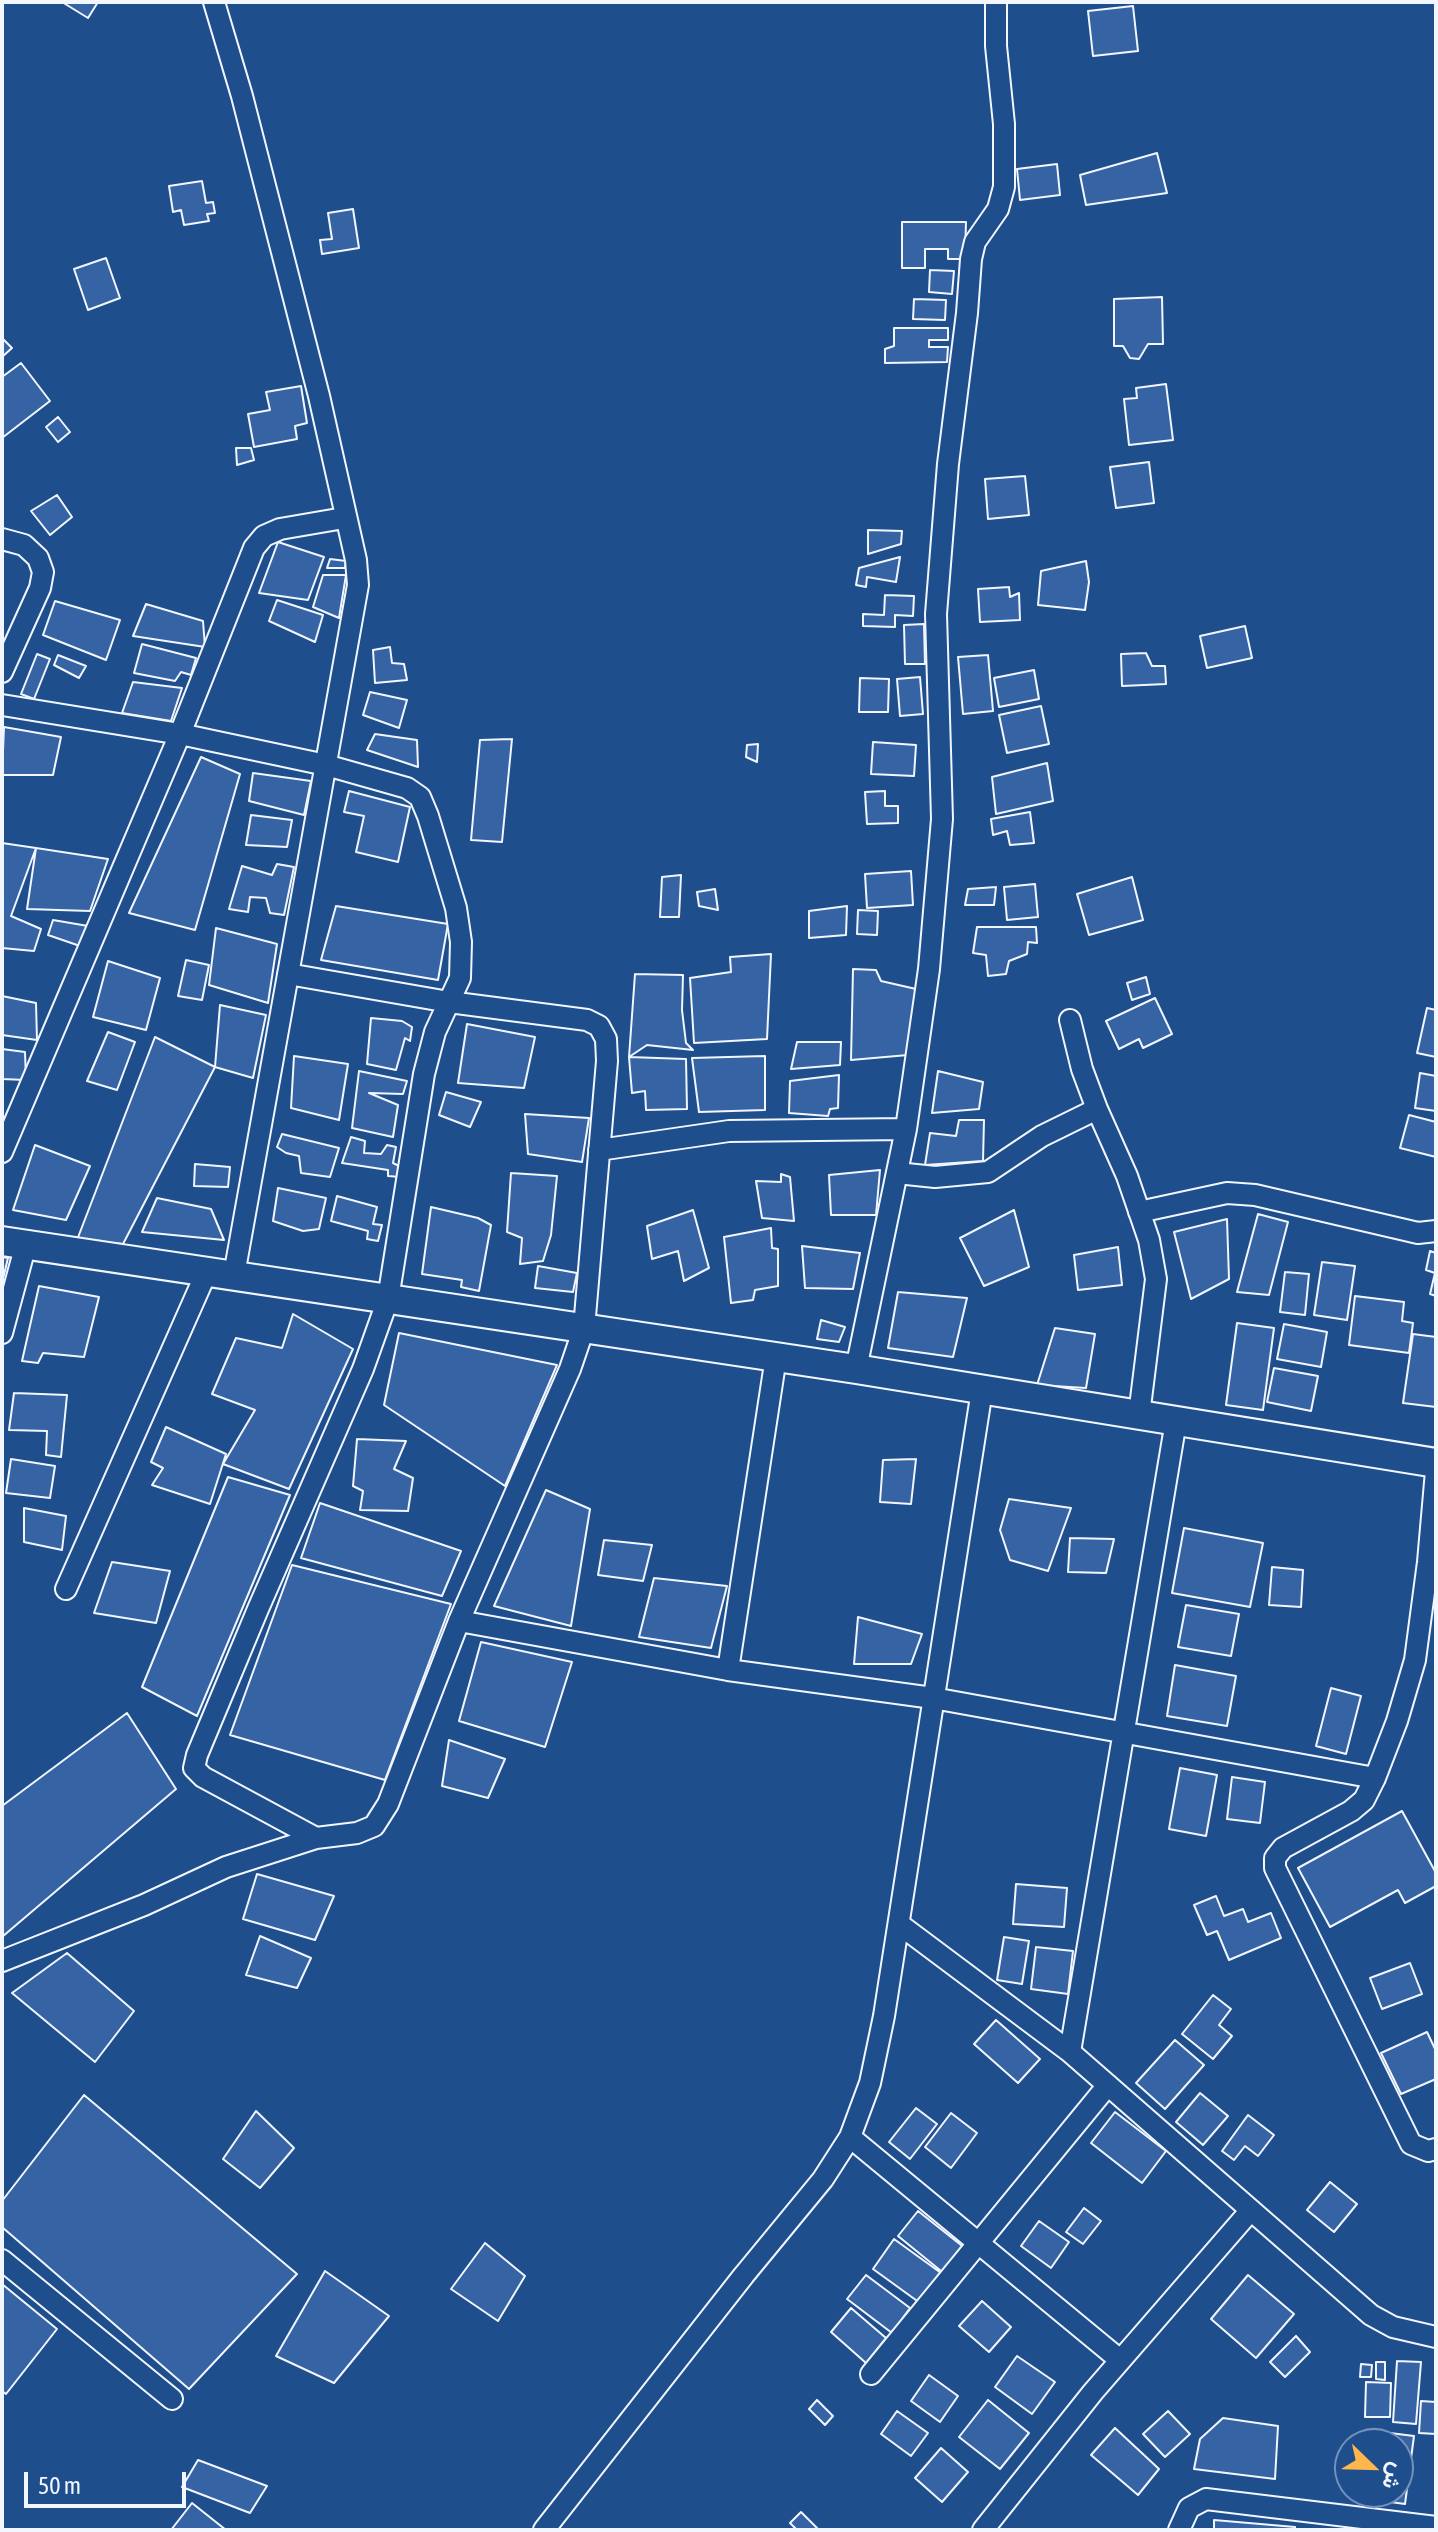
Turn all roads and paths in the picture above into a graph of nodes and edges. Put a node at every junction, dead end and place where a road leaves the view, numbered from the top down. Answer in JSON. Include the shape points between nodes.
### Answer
{"nodes":[{"id":1,"x":214,"y":2,"type":"edge"},
{"id":2,"x":996,"y":2,"type":"edge"},
{"id":3,"x":344,"y":518,"type":"junction"},
{"id":4,"x":2,"y":539,"type":"edge"},
{"id":5,"x":2,"y":672,"type":"edge"},
{"id":6,"x":2,"y":705,"type":"edge"},
{"id":7,"x":180,"y":734,"type":"junction"},
{"id":8,"x":326,"y":765,"type":"junction"},
{"id":9,"x":288,"y":974,"type":"junction"},
{"id":10,"x":449,"y":1002,"type":"junction"},
{"id":11,"x":1070,"y":1020,"type":"dead end"},
{"id":12,"x":1097,"y":1109,"type":"junction"},
{"id":13,"x":906,"y":1129,"type":"junction"},
{"id":14,"x":599,"y":1150,"type":"junction"},
{"id":15,"x":2,"y":1152,"type":"edge"},
{"id":16,"x":897,"y":1173,"type":"junction"},
{"id":17,"x":1139,"y":1212,"type":"junction"},
{"id":18,"x":1436,"y":1231,"type":"edge"},
{"id":19,"x":14,"y":1242,"type":"edge"},
{"id":20,"x":220,"y":1273,"type":"junction"},
{"id":21,"x":388,"y":1299,"type":"junction"},
{"id":22,"x":584,"y":1328,"type":"junction"},
{"id":23,"x":2,"y":1333,"type":"edge"},
{"id":24,"x":776,"y":1357,"type":"junction"},
{"id":25,"x":856,"y":1369,"type":"junction"},
{"id":26,"x":982,"y":1390,"type":"junction"},
{"id":27,"x":1139,"y":1415,"type":"junction"},
{"id":28,"x":1176,"y":1421,"type":"junction"},
{"id":29,"x":1436,"y":1463,"type":"edge"},
{"id":30,"x":1436,"y":1471,"type":"edge"},
{"id":31,"x":66,"y":1589,"type":"dead end"},
{"id":32,"x":459,"y":1621,"type":"junction"},
{"id":33,"x":728,"y":1670,"type":"junction"},
{"id":34,"x":933,"y":1698,"type":"junction"},
{"id":35,"x":1123,"y":1734,"type":"junction"},
{"id":36,"x":1375,"y":1778,"type":"junction"},
{"id":37,"x":316,"y":1838,"type":"junction"},
{"id":38,"x":899,"y":1924,"type":"junction"},
{"id":39,"x":2,"y":1961,"type":"edge"},
{"id":40,"x":1070,"y":2052,"type":"junction"},
{"id":41,"x":1108,"y":2085,"type":"junction"},
{"id":42,"x":850,"y":2137,"type":"junction"},
{"id":43,"x":1436,"y":2149,"type":"edge"},
{"id":44,"x":1251,"y":2210,"type":"junction"},
{"id":45,"x":979,"y":2244,"type":"junction"},
{"id":46,"x":2,"y":2260,"type":"edge"},
{"id":47,"x":1436,"y":2337,"type":"edge"},
{"id":48,"x":1120,"y":2360,"type":"junction"},
{"id":49,"x":871,"y":2374,"type":"dead end"},
{"id":50,"x":172,"y":2399,"type":"dead end"},
{"id":51,"x":1436,"y":2527,"type":"edge"},
{"id":52,"x":987,"y":2529,"type":"edge"},
{"id":53,"x":544,"y":2530,"type":"edge"},
{"id":54,"x":1179,"y":2530,"type":"edge"}],
"edges":[{"from":1,"to":3,"type":"street","via":[[315,381]]},
{"from":2,"to":13,"type":"street","via":[[1004,187],[971,259],[948,464],[936,614],[942,819],[929,969]]},
{"from":3,"to":7,"type":"street","via":[[280,529],[254,548]]},
{"from":3,"to":8,"type":"street","via":[[358,585]]},
{"from":4,"to":5,"type":"street","via":[[24,545],[43,572]]},
{"from":6,"to":7,"type":"street"},
{"from":7,"to":8,"type":"street"},
{"from":7,"to":15,"type":"street"},
{"from":8,"to":9,"type":"street"},
{"from":8,"to":10,"type":"street","via":[[407,788],[420,797],[456,908],[461,942],[460,978]]},
{"from":9,"to":10,"type":"street"},
{"from":9,"to":20,"type":"street"},
{"from":10,"to":14,"type":"street","via":[[587,1020],[599,1026],[607,1061]]},
{"from":10,"to":21,"type":"street","via":[[424,1074]]},
{"from":11,"to":12,"type":"street"},
{"from":12,"to":16,"type":"street","via":[[1042,1136],[988,1172],[935,1177]]},
{"from":12,"to":17,"type":"street"},
{"from":13,"to":14,"type":"street","via":[[729,1131]]},
{"from":13,"to":16,"type":"street"},
{"from":14,"to":22,"type":"street"},
{"from":16,"to":25,"type":"street"},
{"from":17,"to":18,"type":"street","via":[[1227,1193],[1418,1233]]},
{"from":17,"to":27,"type":"street","via":[[1156,1279]]},
{"from":19,"to":20,"type":"street"},
{"from":19,"to":23,"type":"street"},
{"from":20,"to":21,"type":"street"},
{"from":20,"to":31,"type":"street"},
{"from":21,"to":22,"type":"street"},
{"from":21,"to":37,"type":"street","via":[[194,1768]]},
{"from":22,"to":24,"type":"street"},
{"from":22,"to":32,"type":"street"},
{"from":24,"to":25,"type":"street"},
{"from":24,"to":33,"type":"street"},
{"from":25,"to":26,"type":"street"},
{"from":26,"to":27,"type":"street"},
{"from":26,"to":34,"type":"street"},
{"from":27,"to":28,"type":"street"},
{"from":28,"to":29,"type":"street"},
{"from":28,"to":35,"type":"street"},
{"from":30,"to":36,"type":"street","via":[[1415,1660]]},
{"from":32,"to":33,"type":"street"},
{"from":32,"to":37,"type":"street","via":[[388,1804],[374,1826]]},
{"from":33,"to":34,"type":"street"},
{"from":34,"to":35,"type":"street"},
{"from":34,"to":38,"type":"street"},
{"from":35,"to":36,"type":"street"},
{"from":35,"to":40,"type":"street"},
{"from":36,"to":43,"type":"street","via":[[1364,1800],[1351,1811],[1283,1848],[1275,1868],[1411,2144]]},
{"from":37,"to":39,"type":"street","via":[[226,1867]]},
{"from":38,"to":40,"type":"street"},
{"from":38,"to":42,"type":"street","via":[[870,2083]]},
{"from":40,"to":41,"type":"street"},
{"from":41,"to":44,"type":"street"},
{"from":41,"to":45,"type":"street"},
{"from":42,"to":45,"type":"street"},
{"from":42,"to":53,"type":"street","via":[[823,2179]]},
{"from":44,"to":47,"type":"street","via":[[1371,2315],[1393,2327]]},
{"from":44,"to":48,"type":"street"},
{"from":45,"to":48,"type":"street"},
{"from":45,"to":49,"type":"street"},
{"from":46,"to":50,"type":"street"},
{"from":48,"to":52,"type":"street"},
{"from":51,"to":54,"type":"street","via":[[1206,2499],[1189,2508]]}]}
